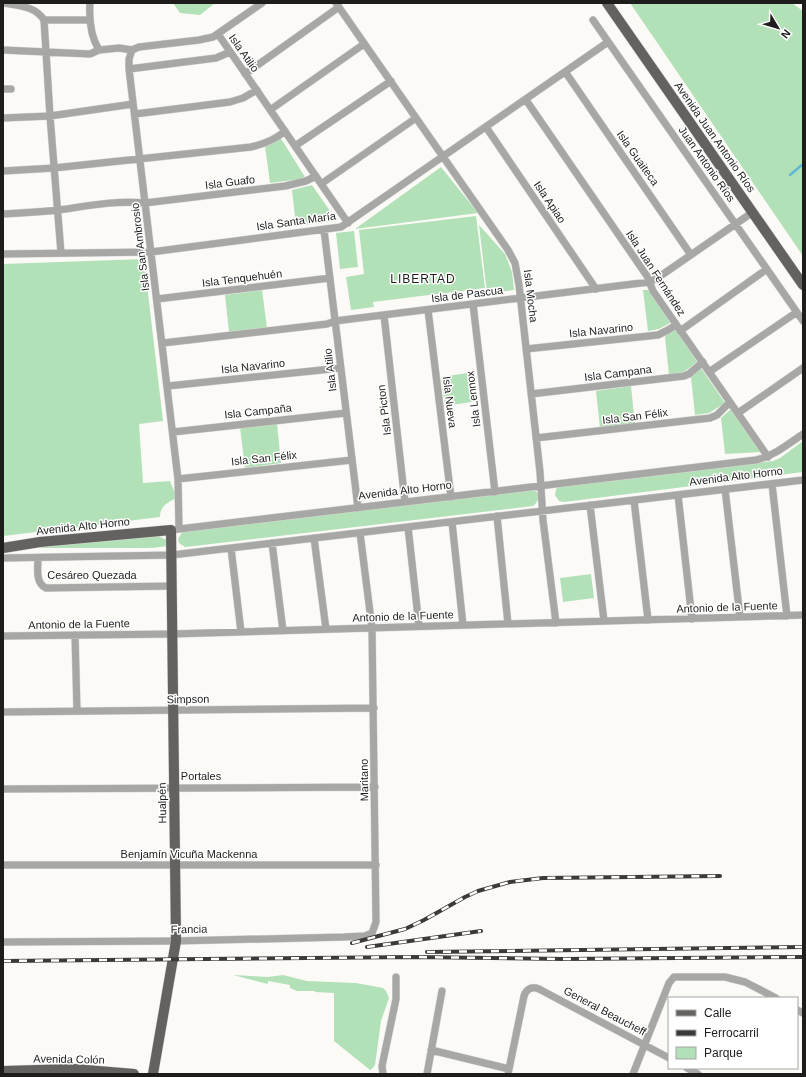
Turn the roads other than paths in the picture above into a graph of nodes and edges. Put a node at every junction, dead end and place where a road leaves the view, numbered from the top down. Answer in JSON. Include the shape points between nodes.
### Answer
{"nodes":[{"id":1,"x":4,"y":3,"type":"edge"},
{"id":2,"x":90,"y":3,"type":"edge"},
{"id":3,"x":262,"y":3,"type":"edge"},
{"id":4,"x":607,"y":3,"type":"edge"},
{"id":5,"x":338,"y":5,"type":"edge"},
{"id":6,"x":44,"y":20,"type":"junction"},
{"id":7,"x":90,"y":20,"type":"junction"},
{"id":8,"x":593,"y":20,"type":"dead end"},
{"id":9,"x":218,"y":34,"type":"junction"},
{"id":10,"x":608,"y":42,"type":"junction"},
{"id":11,"x":364,"y":44,"type":"junction"},
{"id":12,"x":3,"y":50,"type":"edge"},
{"id":13,"x":99,"y":50,"type":"junction"},
{"id":14,"x":132,"y":50,"type":"junction"},
{"id":15,"x":45,"y":52,"type":"junction"},
{"id":16,"x":230,"y":52,"type":"junction"},
{"id":17,"x":129,"y":69,"type":"junction"},
{"id":18,"x":566,"y":73,"type":"junction"},
{"id":19,"x":245,"y":74,"type":"junction"},
{"id":20,"x":390,"y":81,"type":"junction"},
{"id":21,"x":3,"y":89,"type":"edge"},
{"id":22,"x":12,"y":89,"type":"dead end"},
{"id":23,"x":256,"y":90,"type":"junction"},
{"id":24,"x":526,"y":100,"type":"junction"},
{"id":25,"x":134,"y":104,"type":"junction"},
{"id":26,"x":270,"y":110,"type":"junction"},
{"id":27,"x":135,"y":114,"type":"junction"},
{"id":28,"x":50,"y":116,"type":"junction"},
{"id":29,"x":3,"y":118,"type":"edge"},
{"id":30,"x":416,"y":118,"type":"junction"},
{"id":31,"x":486,"y":127,"type":"junction"},
{"id":32,"x":285,"y":131,"type":"junction"},
{"id":33,"x":295,"y":146,"type":"junction"},
{"id":34,"x":443,"y":157,"type":"junction"},
{"id":35,"x":140,"y":158,"type":"junction"},
{"id":36,"x":54,"y":168,"type":"junction"},
{"id":37,"x":3,"y":171,"type":"edge"},
{"id":38,"x":316,"y":176,"type":"junction"},
{"id":39,"x":321,"y":184,"type":"junction"},
{"id":40,"x":145,"y":203,"type":"junction"},
{"id":41,"x":57,"y":210,"type":"junction"},
{"id":42,"x":753,"y":212,"type":"junction"},
{"id":43,"x":3,"y":214,"type":"edge"},
{"id":44,"x":348,"y":223,"type":"junction"},
{"id":45,"x":736,"y":224,"type":"junction"},
{"id":46,"x":324,"y":230,"type":"junction"},
{"id":47,"x":151,"y":252,"type":"junction"},
{"id":48,"x":61,"y":253,"type":"junction"},
{"id":49,"x":3,"y":254,"type":"edge"},
{"id":50,"x":691,"y":255,"type":"junction"},
{"id":51,"x":767,"y":269,"type":"junction"},
{"id":52,"x":330,"y":278,"type":"junction"},
{"id":53,"x":649,"y":282,"type":"junction"},
{"id":54,"x":803,"y":284,"type":"edge"},
{"id":55,"x":596,"y":289,"type":"junction"},
{"id":56,"x":521,"y":298,"type":"junction"},
{"id":57,"x":157,"y":299,"type":"junction"},
{"id":58,"x":473,"y":304,"type":"junction"},
{"id":59,"x":428,"y":310,"type":"junction"},
{"id":60,"x":797,"y":312,"type":"junction"},
{"id":61,"x":384,"y":315,"type":"junction"},
{"id":62,"x":335,"y":321,"type":"junction"},
{"id":63,"x":803,"y":321,"type":"edge"},
{"id":64,"x":678,"y":328,"type":"junction"},
{"id":65,"x":163,"y":343,"type":"junction"},
{"id":66,"x":526,"y":349,"type":"junction"},
{"id":67,"x":703,"y":362,"type":"junction"},
{"id":68,"x":341,"y":368,"type":"junction"},
{"id":69,"x":803,"y":368,"type":"edge"},
{"id":70,"x":709,"y":372,"type":"junction"},
{"id":71,"x":168,"y":386,"type":"junction"},
{"id":72,"x":531,"y":394,"type":"junction"},
{"id":73,"x":730,"y":402,"type":"junction"},
{"id":74,"x":346,"y":413,"type":"junction"},
{"id":75,"x":738,"y":413,"type":"junction"},
{"id":76,"x":173,"y":432,"type":"junction"},
{"id":77,"x":803,"y":434,"type":"edge"},
{"id":78,"x":536,"y":438,"type":"junction"},
{"id":79,"x":768,"y":457,"type":"junction"},
{"id":80,"x":352,"y":460,"type":"junction"},
{"id":81,"x":178,"y":479,"type":"junction"},
{"id":82,"x":803,"y":480,"type":"edge"},
{"id":83,"x":772,"y":484,"type":"junction"},
{"id":84,"x":542,"y":486,"type":"junction"},
{"id":85,"x":725,"y":489,"type":"junction"},
{"id":86,"x":495,"y":492,"type":"junction"},
{"id":87,"x":678,"y":495,"type":"junction"},
{"id":88,"x":451,"y":497,"type":"junction"},
{"id":89,"x":634,"y":500,"type":"junction"},
{"id":90,"x":405,"y":502,"type":"junction"},
{"id":91,"x":590,"y":505,"type":"junction"},
{"id":92,"x":358,"y":508,"type":"junction"},
{"id":93,"x":543,"y":511,"type":"junction"},
{"id":94,"x":496,"y":516,"type":"junction"},
{"id":95,"x":452,"y":522,"type":"junction"},
{"id":96,"x":408,"y":527,"type":"junction"},
{"id":97,"x":175,"y":529,"type":"junction"},
{"id":98,"x":360,"y":533,"type":"junction"},
{"id":99,"x":314,"y":538,"type":"junction"},
{"id":100,"x":272,"y":543,"type":"junction"},
{"id":101,"x":3,"y":548,"type":"edge"},
{"id":102,"x":231,"y":548,"type":"junction"},
{"id":103,"x":172,"y":554,"type":"junction"},
{"id":104,"x":3,"y":558,"type":"edge"},
{"id":105,"x":38,"y":558,"type":"junction"},
{"id":106,"x":172,"y":586,"type":"junction"},
{"id":107,"x":787,"y":616,"type":"junction"},
{"id":108,"x":803,"y":616,"type":"edge"},
{"id":109,"x":740,"y":617,"type":"junction"},
{"id":110,"x":692,"y":619,"type":"junction"},
{"id":111,"x":648,"y":620,"type":"junction"},
{"id":112,"x":604,"y":621,"type":"junction"},
{"id":113,"x":556,"y":622,"type":"junction"},
{"id":114,"x":508,"y":624,"type":"junction"},
{"id":115,"x":463,"y":625,"type":"junction"},
{"id":116,"x":419,"y":626,"type":"junction"},
{"id":117,"x":372,"y":628,"type":"junction"},
{"id":118,"x":326,"y":629,"type":"junction"},
{"id":119,"x":283,"y":631,"type":"junction"},
{"id":120,"x":241,"y":632,"type":"junction"},
{"id":121,"x":172,"y":634,"type":"junction"},
{"id":122,"x":75,"y":635,"type":"junction"},
{"id":123,"x":3,"y":636,"type":"edge"},
{"id":124,"x":374,"y":708,"type":"junction"},
{"id":125,"x":173,"y":710,"type":"junction"},
{"id":126,"x":77,"y":711,"type":"junction"},
{"id":127,"x":3,"y":712,"type":"edge"},
{"id":128,"x":375,"y":787,"type":"junction"},
{"id":129,"x":174,"y":788,"type":"junction"},
{"id":130,"x":3,"y":789,"type":"edge"},
{"id":131,"x":175,"y":864,"type":"junction"},
{"id":132,"x":376,"y":864,"type":"junction"},
{"id":133,"x":3,"y":865,"type":"edge"},
{"id":134,"x":373,"y":931,"type":"joint"},
{"id":135,"x":176,"y":941,"type":"junction"},
{"id":136,"x":3,"y":942,"type":"edge"},
{"id":137,"x":396,"y":977,"type":"dead end"},
{"id":138,"x":442,"y":991,"type":"dead end"},
{"id":139,"x":774,"y":997,"type":"edge"},
{"id":140,"x":644,"y":1044,"type":"junction"},
{"id":141,"x":431,"y":1050,"type":"junction"},
{"id":142,"x":668,"y":1057,"type":"edge"},
{"id":143,"x":689,"y":1069,"type":"edge"},
{"id":144,"x":3,"y":1071,"type":"edge"},
{"id":145,"x":508,"y":1071,"type":"edge"},
{"id":146,"x":134,"y":1074,"type":"edge"},
{"id":147,"x":153,"y":1074,"type":"edge"},
{"id":148,"x":383,"y":1074,"type":"edge"},
{"id":149,"x":427,"y":1074,"type":"edge"},
{"id":150,"x":633,"y":1074,"type":"edge"},
{"id":151,"x":698,"y":1074,"type":"edge"}],
"edges":[{"from":1,"to":6,"type":"street","via":[[33,9]]},
{"from":2,"to":7,"type":"street"},
{"from":3,"to":9,"type":"street"},
{"from":4,"to":42,"type":"main road","name":"Avenida Juan Antonio Ríos"},
{"from":5,"to":11,"type":"street","name":"Isla Mocha"},
{"from":5,"to":19,"type":"street"},
{"from":6,"to":7,"type":"street"},
{"from":6,"to":15,"type":"street"},
{"from":7,"to":13,"type":"street"},
{"from":8,"to":10,"type":"street","name":"Juan Antonio Ríos"},
{"from":9,"to":14,"type":"street","via":[[208,39]]},
{"from":9,"to":16,"type":"street","name":"Isla Atilio"},
{"from":10,"to":18,"type":"street","name":"Isla Santa María"},
{"from":10,"to":45,"type":"street","name":"Juan Antonio Ríos"},
{"from":11,"to":20,"type":"street","name":"Isla Mocha"},
{"from":11,"to":26,"type":"street"},
{"from":12,"to":15,"type":"street"},
{"from":13,"to":14,"type":"street"},
{"from":13,"to":15,"type":"street","via":[[90,54]]},
{"from":14,"to":17,"type":"street","name":"Isla San Ambrosio"},
{"from":15,"to":28,"type":"street"},
{"from":16,"to":17,"type":"street","via":[[216,58]]},
{"from":16,"to":19,"type":"street","name":"Isla Atilio"},
{"from":17,"to":25,"type":"street","name":"Isla San Ambrosio"},
{"from":18,"to":24,"type":"street","name":"Isla Santa María"},
{"from":18,"to":50,"type":"street","name":"Isla Guaiteca"},
{"from":19,"to":23,"type":"street","name":"Isla Atilio"},
{"from":20,"to":30,"type":"street","name":"Isla Mocha"},
{"from":20,"to":33,"type":"street"},
{"from":21,"to":22,"type":"street"},
{"from":23,"to":26,"type":"street","name":"Isla Atilio"},
{"from":23,"to":27,"type":"street","via":[[244,98],[230,102]]},
{"from":24,"to":31,"type":"street","name":"Isla Santa María"},
{"from":24,"to":53,"type":"street","name":"Isla Juan Fernández"},
{"from":25,"to":27,"type":"street","name":"Isla San Ambrosio"},
{"from":25,"to":28,"type":"street"},
{"from":26,"to":32,"type":"street","name":"Isla Atilio"},
{"from":27,"to":35,"type":"street","name":"Isla San Ambrosio"},
{"from":28,"to":29,"type":"street"},
{"from":28,"to":36,"type":"street"},
{"from":30,"to":34,"type":"street","name":"Isla Mocha"},
{"from":30,"to":39,"type":"street"},
{"from":31,"to":34,"type":"street","name":"Isla Santa María"},
{"from":31,"to":55,"type":"street","name":"Isla Apiao"},
{"from":32,"to":33,"type":"street","name":"Isla Atilio"},
{"from":32,"to":35,"type":"street","via":[[273,140],[251,147]]},
{"from":33,"to":38,"type":"street","name":"Isla Atilio"},
{"from":34,"to":44,"type":"street","name":"Isla Santa María"},
{"from":34,"to":56,"type":"street","name":"Isla Mocha","via":[[512,256]]},
{"from":35,"to":36,"type":"street"},
{"from":35,"to":40,"type":"street","name":"Isla San Ambrosio"},
{"from":36,"to":37,"type":"street"},
{"from":36,"to":41,"type":"street"},
{"from":38,"to":39,"type":"street","name":"Isla Atilio"},
{"from":38,"to":40,"type":"street","name":"Isla Guafo","via":[[285,186]]},
{"from":39,"to":44,"type":"street","name":"Isla Atilio"},
{"from":40,"to":41,"type":"street","name":"Isla Guafo","via":[[132,201]]},
{"from":40,"to":47,"type":"street","name":"Isla San Ambrosio"},
{"from":41,"to":43,"type":"street","name":"Isla Guafo"},
{"from":41,"to":48,"type":"street"},
{"from":42,"to":45,"type":"street","name":"Isla de Pascua"},
{"from":42,"to":54,"type":"main road","name":"Avenida Juan Antonio Ríos"},
{"from":44,"to":46,"type":"street","name":"Isla Santa María"},
{"from":45,"to":50,"type":"street","name":"Isla de Pascua"},
{"from":45,"to":51,"type":"street","name":"Juan Antonio Ríos"},
{"from":46,"to":47,"type":"street","name":"Isla Santa María"},
{"from":46,"to":52,"type":"street","name":"Isla Atilio"},
{"from":47,"to":48,"type":"street","name":"Isla Santa María"},
{"from":47,"to":57,"type":"street","name":"Isla San Ambrosio"},
{"from":48,"to":49,"type":"street","name":"Isla Santa María"},
{"from":50,"to":53,"type":"street","name":"Isla de Pascua"},
{"from":51,"to":60,"type":"street","name":"Juan Antonio Ríos"},
{"from":51,"to":64,"type":"street","name":"Isla Navarino"},
{"from":52,"to":57,"type":"street","name":"Isla Tenquehuén"},
{"from":52,"to":62,"type":"street","name":"Isla Atilio"},
{"from":53,"to":55,"type":"street","name":"Isla de Pascua"},
{"from":53,"to":64,"type":"street","name":"Isla Juan Fernández"},
{"from":55,"to":56,"type":"street","name":"Isla de Pascua"},
{"from":56,"to":58,"type":"street","name":"Isla de Pascua"},
{"from":56,"to":66,"type":"street","name":"Isla Mocha"},
{"from":57,"to":65,"type":"street","name":"Isla San Ambrosio"},
{"from":58,"to":59,"type":"street","name":"Isla de Pascua"},
{"from":58,"to":86,"type":"street","name":"Isla Lennox"},
{"from":59,"to":61,"type":"street","name":"Isla de Pascua"},
{"from":59,"to":88,"type":"street","name":"Isla Nueva"},
{"from":60,"to":63,"type":"street","name":"Juan Antonio Ríos"},
{"from":60,"to":70,"type":"street"},
{"from":61,"to":62,"type":"street","name":"Isla de Pascua"},
{"from":61,"to":90,"type":"street","name":"Isla Picton"},
{"from":62,"to":65,"type":"street","name":"Isla de Pascua","via":[[328,324]]},
{"from":62,"to":68,"type":"street","name":"Isla Atilio"},
{"from":64,"to":66,"type":"street","name":"Isla Navarino","via":[[658,335]]},
{"from":64,"to":67,"type":"street","name":"Isla Juan Fernández"},
{"from":65,"to":71,"type":"street","name":"Isla San Ambrosio"},
{"from":66,"to":72,"type":"street","name":"Isla Mocha"},
{"from":67,"to":70,"type":"street","name":"Isla Juan Fernández"},
{"from":67,"to":72,"type":"street","name":"Isla Campana","via":[[684,376]]},
{"from":68,"to":71,"type":"street","name":"Isla Navarino"},
{"from":68,"to":74,"type":"street","name":"Isla Atilio"},
{"from":69,"to":75,"type":"street"},
{"from":70,"to":73,"type":"street","name":"Isla Juan Fernández"},
{"from":71,"to":76,"type":"street","name":"Isla San Ambrosio"},
{"from":72,"to":78,"type":"street","name":"Isla Mocha"},
{"from":73,"to":75,"type":"street","name":"Isla Juan Fernández"},
{"from":73,"to":78,"type":"street","name":"Isla San Félix","via":[[716,415],[708,418]]},
{"from":74,"to":76,"type":"street","name":"Isla Campaña"},
{"from":74,"to":80,"type":"street","name":"Isla Atilio"},
{"from":75,"to":79,"type":"street","name":"Isla Juan Fernández"},
{"from":76,"to":81,"type":"street","name":"Isla San Ambrosio"},
{"from":77,"to":79,"type":"street","name":"Avenida Alto Horno"},
{"from":78,"to":84,"type":"street","name":"Isla Mocha"},
{"from":79,"to":84,"type":"street","name":"Avenida Alto Horno"},
{"from":80,"to":81,"type":"street","name":"Isla San Félix"},
{"from":80,"to":92,"type":"street","name":"Isla Atilio"},
{"from":81,"to":97,"type":"street","name":"Isla San Ambrosio"},
{"from":82,"to":83,"type":"street","name":"Avenida Alto Horno"},
{"from":83,"to":85,"type":"street","name":"Avenida Alto Horno"},
{"from":83,"to":107,"type":"street"},
{"from":84,"to":86,"type":"street","name":"Avenida Alto Horno"},
{"from":84,"to":93,"type":"street","name":"Isla Mocha"},
{"from":85,"to":87,"type":"street","name":"Avenida Alto Horno"},
{"from":85,"to":109,"type":"street"},
{"from":86,"to":88,"type":"street","name":"Avenida Alto Horno"},
{"from":87,"to":89,"type":"street","name":"Avenida Alto Horno"},
{"from":87,"to":110,"type":"street"},
{"from":88,"to":90,"type":"street","name":"Avenida Alto Horno"},
{"from":89,"to":91,"type":"street","name":"Avenida Alto Horno"},
{"from":89,"to":111,"type":"street"},
{"from":90,"to":92,"type":"street","name":"Avenida Alto Horno"},
{"from":91,"to":93,"type":"street","name":"Avenida Alto Horno"},
{"from":91,"to":112,"type":"street"},
{"from":92,"to":97,"type":"street","name":"Avenida Alto Horno"},
{"from":93,"to":94,"type":"street","name":"Avenida Alto Horno"},
{"from":93,"to":113,"type":"street","name":"Isla Mocha"},
{"from":94,"to":95,"type":"street","name":"Avenida Alto Horno"},
{"from":94,"to":114,"type":"street"},
{"from":95,"to":96,"type":"street","name":"Avenida Alto Horno"},
{"from":95,"to":115,"type":"street"},
{"from":96,"to":98,"type":"street","name":"Avenida Alto Horno"},
{"from":96,"to":116,"type":"street"},
{"from":97,"to":101,"type":"main road","name":"Avenida Alto Horno"},
{"from":97,"to":103,"type":"main road","name":"Hualpén"},
{"from":98,"to":99,"type":"street","name":"Avenida Alto Horno"},
{"from":98,"to":117,"type":"street"},
{"from":99,"to":100,"type":"street","name":"Avenida Alto Horno"},
{"from":99,"to":118,"type":"street"},
{"from":100,"to":102,"type":"street","name":"Avenida Alto Horno"},
{"from":100,"to":119,"type":"street"},
{"from":102,"to":103,"type":"street","name":"Avenida Alto Horno"},
{"from":102,"to":120,"type":"street"},
{"from":103,"to":105,"type":"street","name":"Avenida Alto Horno"},
{"from":103,"to":106,"type":"main road","name":"Hualpén"},
{"from":104,"to":105,"type":"street","name":"Avenida Alto Horno"},
{"from":105,"to":106,"type":"street","name":"Cesáreo Quezada","via":[[39,581],[46,588]]},
{"from":106,"to":121,"type":"main road","name":"Hualpén"},
{"from":107,"to":108,"type":"street","name":"Antonio de la Fuente"},
{"from":107,"to":109,"type":"street","name":"Antonio de la Fuente"},
{"from":109,"to":110,"type":"street","name":"Antonio de la Fuente"},
{"from":110,"to":111,"type":"street","name":"Antonio de la Fuente"},
{"from":111,"to":112,"type":"street","name":"Antonio de la Fuente"},
{"from":112,"to":113,"type":"street","name":"Antonio de la Fuente"},
{"from":113,"to":114,"type":"street","name":"Antonio de la Fuente"},
{"from":114,"to":115,"type":"street","name":"Antonio de la Fuente"},
{"from":115,"to":116,"type":"street","name":"Antonio de la Fuente"},
{"from":116,"to":117,"type":"street","name":"Antonio de la Fuente"},
{"from":117,"to":118,"type":"street","name":"Antonio de la Fuente"},
{"from":117,"to":124,"type":"street","name":"Maritano"},
{"from":118,"to":119,"type":"street","name":"Antonio de la Fuente"},
{"from":119,"to":120,"type":"street","name":"Antonio de la Fuente"},
{"from":120,"to":121,"type":"street","name":"Antonio de la Fuente"},
{"from":121,"to":122,"type":"street","name":"Antonio de la Fuente"},
{"from":121,"to":125,"type":"main road","name":"Hualpén"},
{"from":122,"to":123,"type":"street","name":"Antonio de la Fuente"},
{"from":122,"to":126,"type":"street"},
{"from":124,"to":125,"type":"street","name":"Simpson"},
{"from":124,"to":128,"type":"street","name":"Maritano"},
{"from":125,"to":126,"type":"street","name":"Simpson"},
{"from":125,"to":129,"type":"main road","name":"Hualpén"},
{"from":126,"to":127,"type":"street","name":"Simpson"},
{"from":128,"to":129,"type":"street","name":"Portales"},
{"from":128,"to":132,"type":"street","name":"Maritano"},
{"from":129,"to":130,"type":"street","name":"Portales"},
{"from":129,"to":131,"type":"main road","name":"Hualpén"},
{"from":131,"to":132,"type":"street","name":"Benjamín Vicuña Mackenna"},
{"from":131,"to":133,"type":"street","name":"Benjamín Vicuña Mackenna"},
{"from":131,"to":135,"type":"main road","name":"Hualpén"},
{"from":132,"to":134,"type":"street","name":"Maritano","via":[[376,922]]},
{"from":134,"to":135,"type":"street","name":"Francia","via":[[367,935],[344,937]]},
{"from":135,"to":136,"type":"street","name":"Francia"},
{"from":135,"to":147,"type":"main road","name":"Hualpén"},
{"from":137,"to":148,"type":"street","via":[[396,999],[382,1066]]},
{"from":138,"to":141,"type":"street"},
{"from":139,"to":140,"type":"street","via":[[745,982],[725,977],[674,977],[669,983]]},
{"from":140,"to":142,"type":"street","name":"General Beaucheff"},
{"from":140,"to":145,"type":"street","name":"General Beaucheff","via":[[539,989],[529,989],[524,996]]},
{"from":140,"to":150,"type":"street"},
{"from":141,"to":145,"type":"street"},
{"from":141,"to":149,"type":"street"},
{"from":143,"to":151,"type":"street"},
{"from":144,"to":146,"type":"main road","name":"Avenida Colón","via":[[74,1069]]}]}
